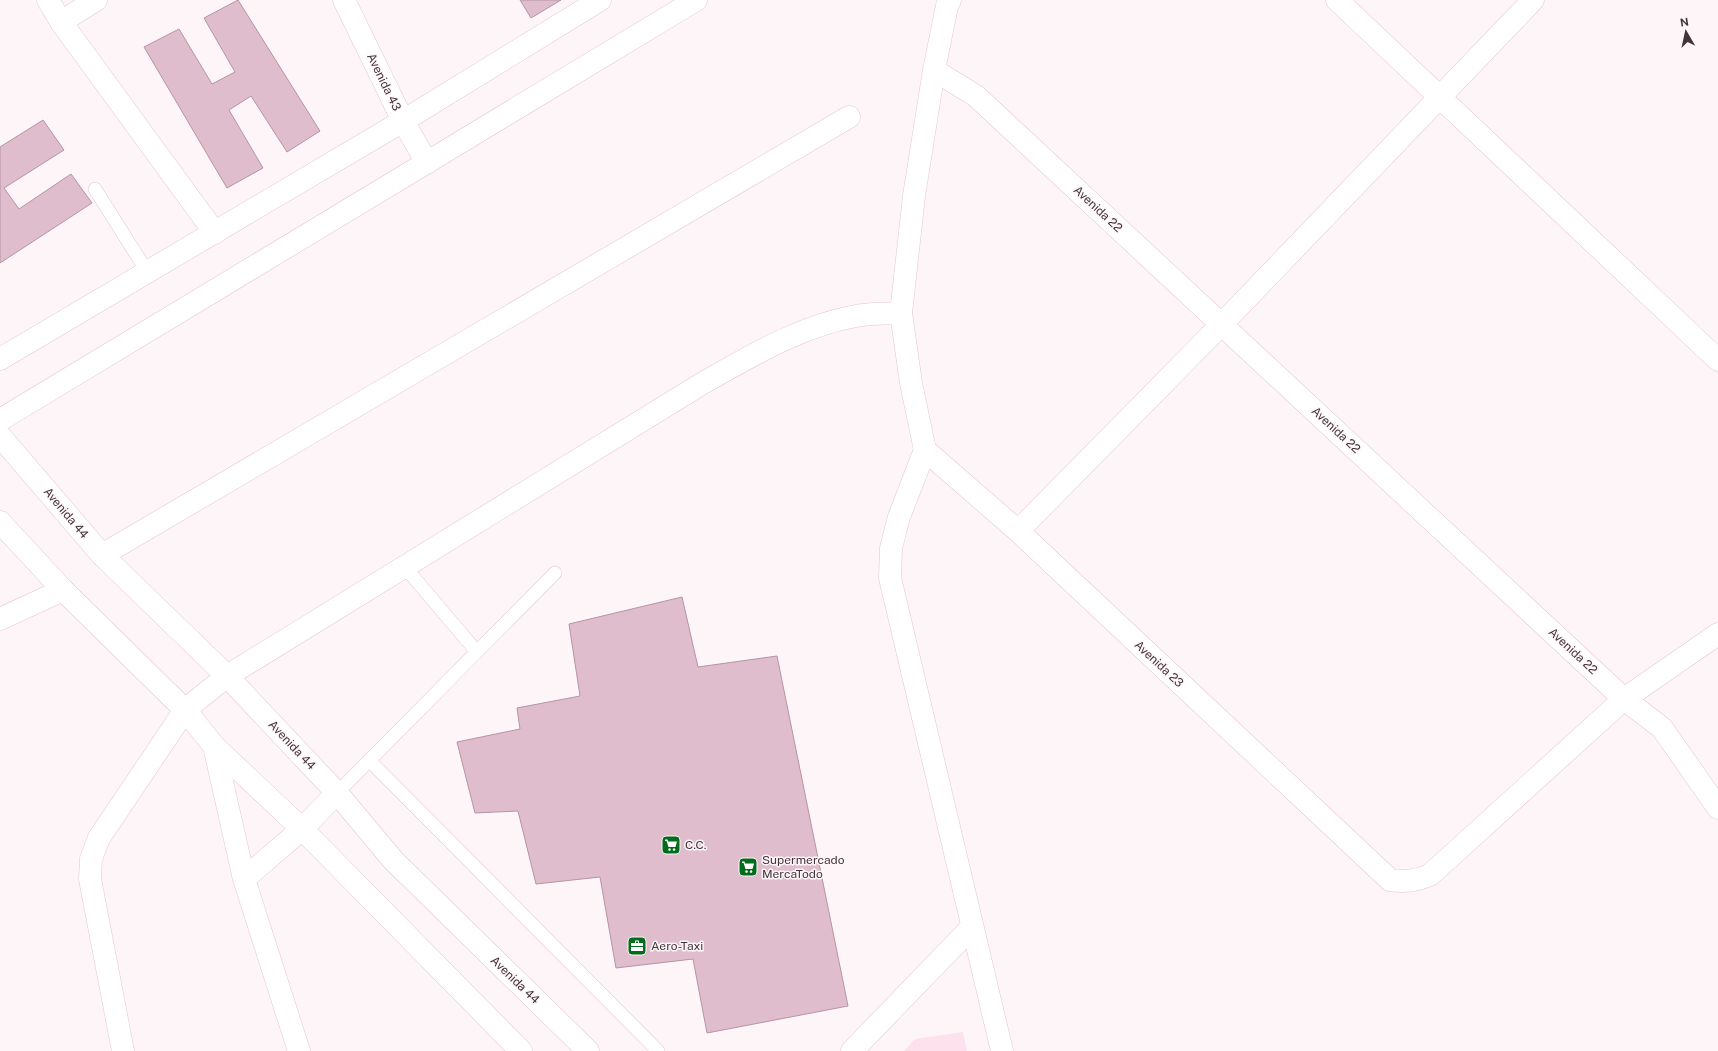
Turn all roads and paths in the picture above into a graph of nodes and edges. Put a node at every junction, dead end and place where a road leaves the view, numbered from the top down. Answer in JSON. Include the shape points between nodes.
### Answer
{"nodes":[{"id":1,"x":48,"y":0,"type":"edge"},
{"id":2,"x":96,"y":0,"type":"edge"},
{"id":3,"x":344,"y":0,"type":"edge"},
{"id":4,"x":600,"y":0,"type":"edge"},
{"id":5,"x":696,"y":0,"type":"edge"},
{"id":6,"x":950,"y":0,"type":"edge"},
{"id":7,"x":1337,"y":0,"type":"edge"},
{"id":8,"x":1533,"y":0,"type":"edge"},
{"id":9,"x":61,"y":22,"type":"junction"},
{"id":10,"x":934,"y":70,"type":"junction"},
{"id":11,"x":1440,"y":96,"type":"junction"},
{"id":12,"x":849,"y":117,"type":"dead end"},
{"id":13,"x":403,"y":122,"type":"junction"},
{"id":14,"x":427,"y":163,"type":"junction"},
{"id":15,"x":96,"y":189,"type":"dead end"},
{"id":16,"x":215,"y":233,"type":"junction"},
{"id":17,"x":148,"y":273,"type":"junction"},
{"id":18,"x":901,"y":313,"type":"junction"},
{"id":19,"x":1222,"y":324,"type":"junction"},
{"id":20,"x":0,"y":359,"type":"edge"},
{"id":21,"x":1718,"y":360,"type":"edge"},
{"id":22,"x":0,"y":420,"type":"edge"},
{"id":23,"x":0,"y":436,"type":"edge"},
{"id":24,"x":925,"y":450,"type":"junction"},
{"id":25,"x":0,"y":522,"type":"edge"},
{"id":26,"x":1018,"y":531,"type":"junction"},
{"id":27,"x":102,"y":555,"type":"junction"},
{"id":28,"x":404,"y":566,"type":"junction"},
{"id":29,"x":555,"y":573,"type":"dead end"},
{"id":30,"x":63,"y":590,"type":"junction"},
{"id":31,"x":0,"y":619,"type":"edge"},
{"id":32,"x":1718,"y":634,"type":"edge"},
{"id":33,"x":478,"y":652,"type":"junction"},
{"id":34,"x":227,"y":676,"type":"junction"},
{"id":35,"x":1624,"y":699,"type":"junction"},
{"id":36,"x":185,"y":710,"type":"junction"},
{"id":37,"x":214,"y":746,"type":"junction"},
{"id":38,"x":369,"y":760,"type":"junction"},
{"id":39,"x":337,"y":793,"type":"junction"},
{"id":40,"x":1718,"y":808,"type":"edge"},
{"id":41,"x":302,"y":829,"type":"junction"},
{"id":42,"x":244,"y":879,"type":"junction"},
{"id":43,"x":972,"y":927,"type":"junction"},
{"id":44,"x":123,"y":1051,"type":"edge"},
{"id":45,"x":299,"y":1051,"type":"edge"},
{"id":46,"x":521,"y":1051,"type":"edge"},
{"id":47,"x":588,"y":1051,"type":"edge"},
{"id":48,"x":658,"y":1051,"type":"edge"},
{"id":49,"x":852,"y":1051,"type":"edge"},
{"id":50,"x":1002,"y":1051,"type":"edge"}],
"edges":[{"from":1,"to":9,"type":"street"},
{"from":2,"to":9,"type":"street"},
{"from":3,"to":13,"type":"street","name":"Avenida 43"},
{"from":4,"to":13,"type":"street"},
{"from":5,"to":14,"type":"street"},
{"from":6,"to":10,"type":"street"},
{"from":7,"to":11,"type":"street"},
{"from":8,"to":11,"type":"street"},
{"from":9,"to":16,"type":"street"},
{"from":10,"to":18,"type":"street","via":[[914,196]]},
{"from":10,"to":19,"type":"street","name":"Avenida 22","via":[[976,96]]},
{"from":11,"to":19,"type":"street"},
{"from":11,"to":21,"type":"street"},
{"from":12,"to":27,"type":"street"},
{"from":13,"to":14,"type":"street","name":"Avenida 43"},
{"from":13,"to":16,"type":"street"},
{"from":14,"to":22,"type":"street"},
{"from":15,"to":17,"type":"lane"},
{"from":16,"to":17,"type":"street"},
{"from":17,"to":20,"type":"street"},
{"from":18,"to":24,"type":"street"},
{"from":18,"to":28,"type":"street","via":[[856,316],[816,327],[769,347],[703,383]]},
{"from":19,"to":26,"type":"street"},
{"from":19,"to":35,"type":"street","name":"Avenida 22"},
{"from":23,"to":27,"type":"street","name":"Avenida 44"},
{"from":24,"to":26,"type":"street","name":"Avenida 23"},
{"from":24,"to":43,"type":"street","via":[[899,517],[892,548],[890,578]]},
{"from":25,"to":30,"type":"street"},
{"from":26,"to":35,"type":"street","name":"Avenida 23","via":[[1390,880],[1405,882],[1430,875]]},
{"from":27,"to":34,"type":"street","name":"Avenida 44"},
{"from":28,"to":33,"type":"lane"},
{"from":28,"to":34,"type":"street"},
{"from":29,"to":33,"type":"lane"},
{"from":30,"to":31,"type":"street"},
{"from":30,"to":36,"type":"street"},
{"from":32,"to":35,"type":"street"},
{"from":33,"to":38,"type":"lane"},
{"from":34,"to":36,"type":"street"},
{"from":34,"to":39,"type":"street","name":"Avenida 44"},
{"from":35,"to":40,"type":"street","name":"Avenida 22","via":[[1662,728]]},
{"from":36,"to":37,"type":"street"},
{"from":36,"to":44,"type":"street","via":[[99,838],[91,859],[90,879]]},
{"from":37,"to":41,"type":"street"},
{"from":37,"to":42,"type":"street"},
{"from":38,"to":39,"type":"lane"},
{"from":38,"to":48,"type":"lane"},
{"from":39,"to":41,"type":"street"},
{"from":39,"to":47,"type":"street","name":"Avenida 44","via":[[393,860]]},
{"from":41,"to":42,"type":"street"},
{"from":41,"to":46,"type":"street"},
{"from":42,"to":45,"type":"street"},
{"from":43,"to":49,"type":"street"},
{"from":43,"to":50,"type":"street"}]}
